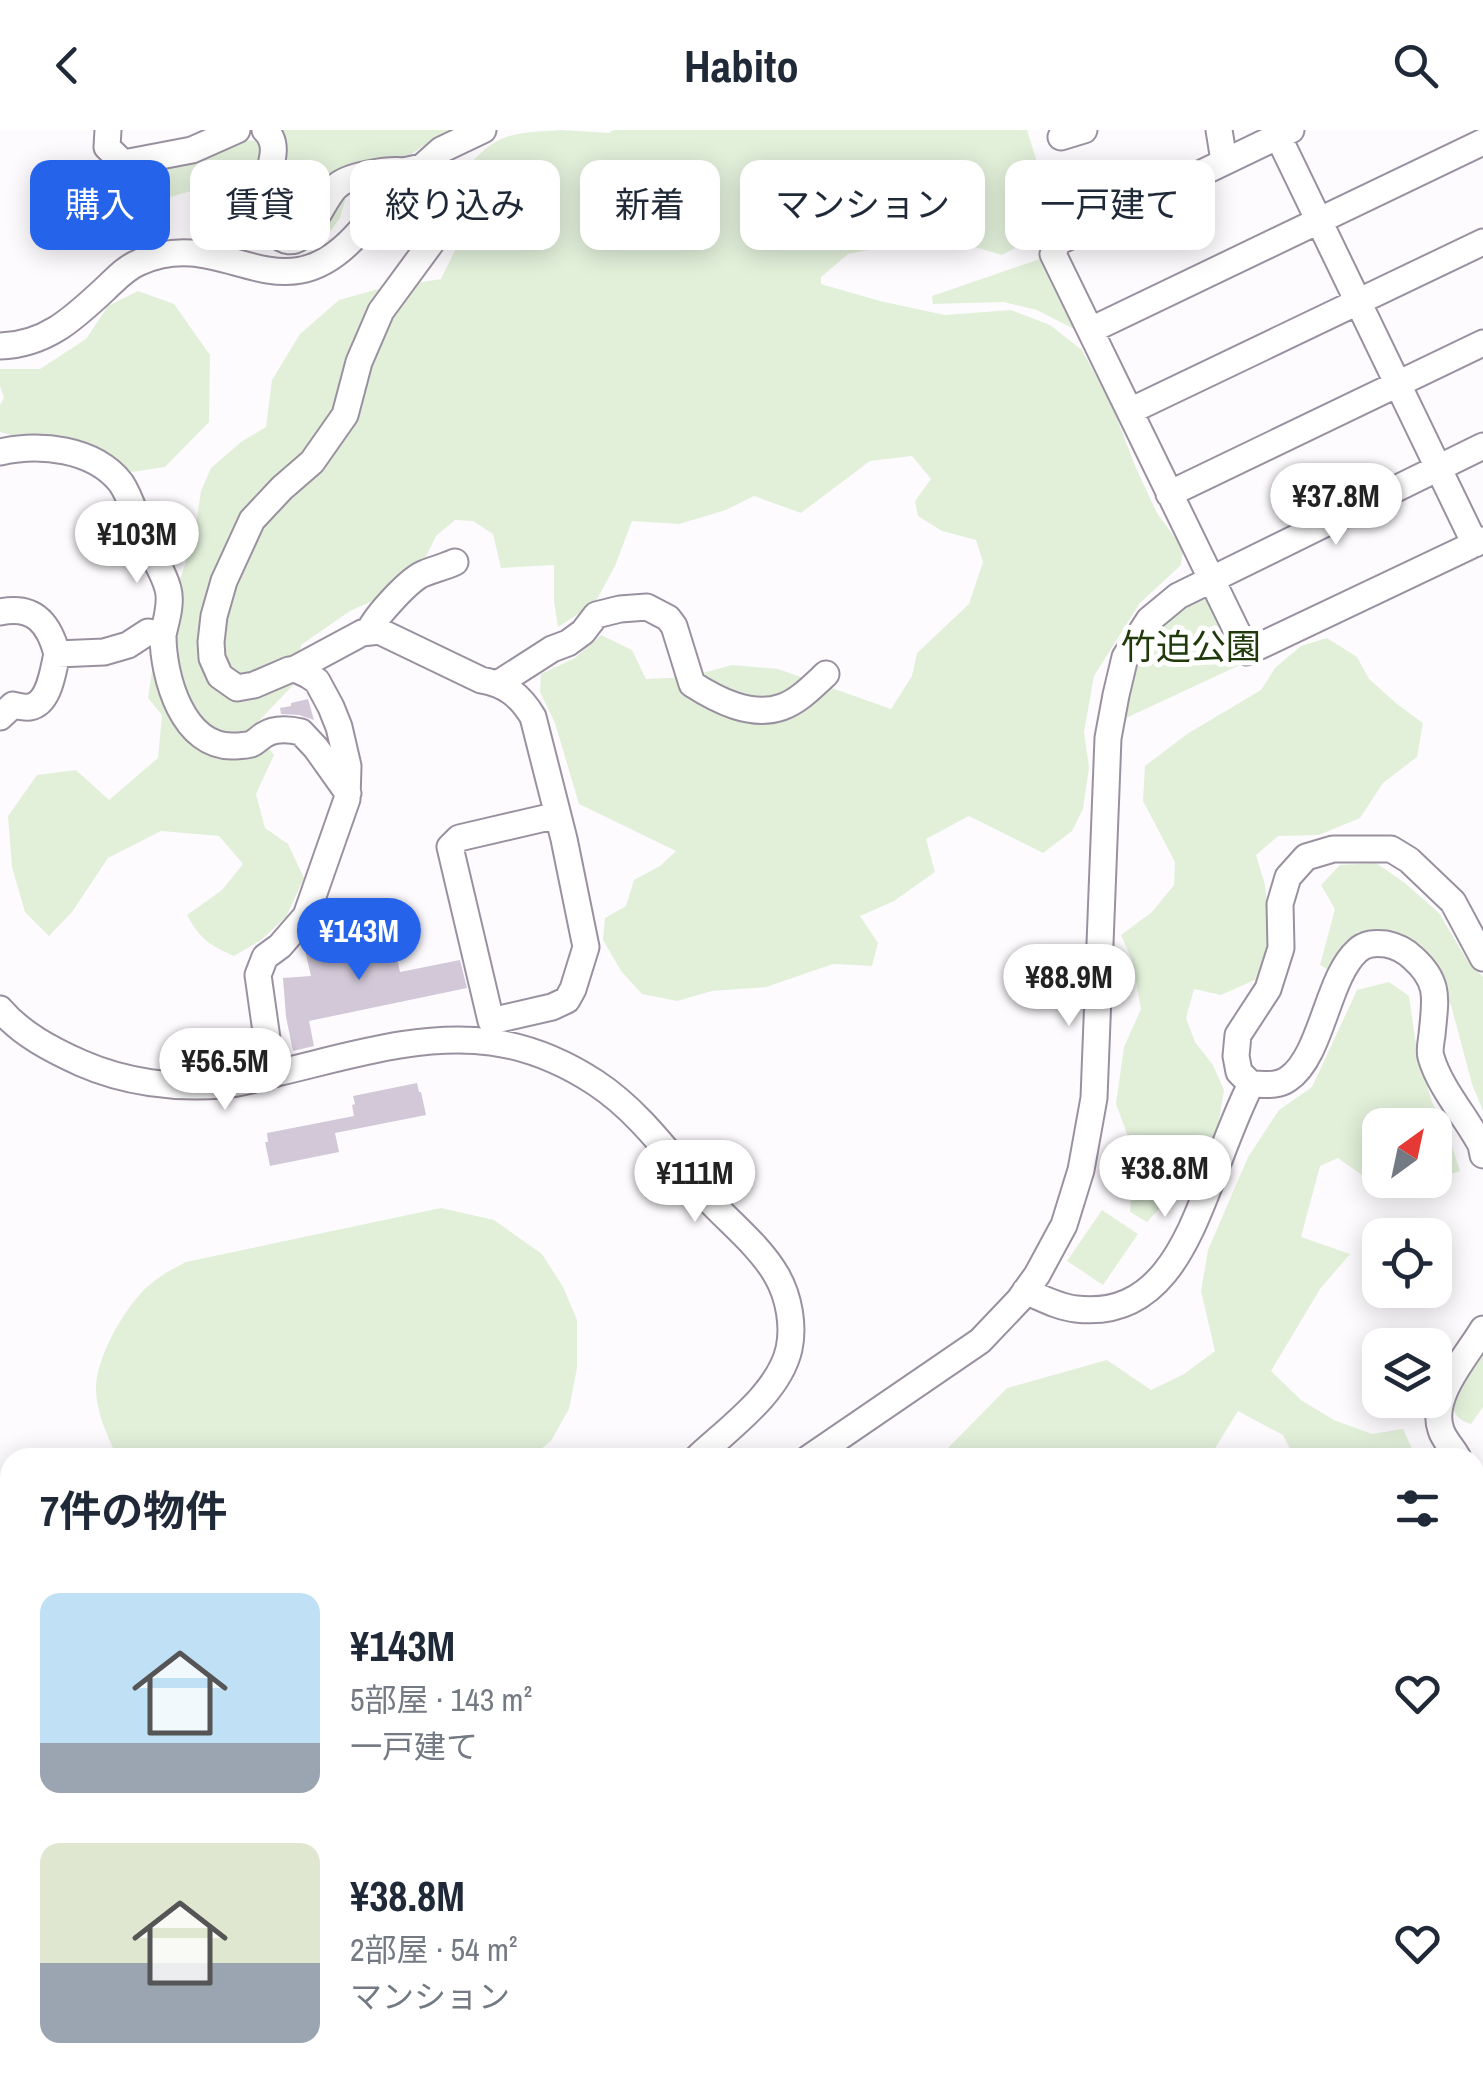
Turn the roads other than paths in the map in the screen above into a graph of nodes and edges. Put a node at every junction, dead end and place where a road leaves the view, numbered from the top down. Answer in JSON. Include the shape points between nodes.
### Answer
{"nodes":[{"id":1,"x":108,"y":130,"type":"edge"},
{"id":2,"x":238,"y":130,"type":"edge"},
{"id":3,"x":265,"y":130,"type":"edge"},
{"id":4,"x":483,"y":130,"type":"edge"},
{"id":5,"x":1220,"y":130,"type":"edge"},
{"id":6,"x":1284,"y":133,"type":"edge"},
{"id":7,"x":1483,"y":142,"type":"edge"},
{"id":8,"x":426,"y":160,"type":"edge"},
{"id":9,"x":1224,"y":161,"type":"junction"},
{"id":10,"x":350,"y":179,"type":"edge"},
{"id":11,"x":1319,"y":221,"type":"junction"},
{"id":12,"x":350,"y":241,"type":"edge"},
{"id":13,"x":1483,"y":242,"type":"edge"},
{"id":14,"x":426,"y":250,"type":"edge"},
{"id":15,"x":1358,"y":302,"type":"junction"},
{"id":16,"x":1091,"y":330,"type":"junction"},
{"id":17,"x":1483,"y":343,"type":"edge"},
{"id":18,"x":0,"y":346,"type":"edge"},
{"id":19,"x":1398,"y":384,"type":"junction"},
{"id":20,"x":1130,"y":412,"type":"junction"},
{"id":21,"x":1483,"y":446,"type":"edge"},
{"id":22,"x":0,"y":452,"type":"edge"},
{"id":23,"x":1438,"y":468,"type":"junction"},
{"id":24,"x":1169,"y":494,"type":"junction"},
{"id":25,"x":1479,"y":542,"type":"edge"},
{"id":26,"x":455,"y":562,"type":"dead end"},
{"id":27,"x":1211,"y":579,"type":"junction"},
{"id":28,"x":0,"y":612,"type":"edge"},
{"id":29,"x":369,"y":631,"type":"junction"},
{"id":30,"x":163,"y":634,"type":"junction"},
{"id":31,"x":58,"y":654,"type":"junction"},
{"id":32,"x":295,"y":669,"type":"junction"},
{"id":33,"x":826,"y":674,"type":"dead end"},
{"id":34,"x":499,"y":683,"type":"junction"},
{"id":35,"x":0,"y":717,"type":"edge"},
{"id":36,"x":348,"y":794,"type":"junction"},
{"id":37,"x":558,"y":815,"type":"junction"},
{"id":38,"x":1483,"y":958,"type":"edge"},
{"id":39,"x":0,"y":1009,"type":"edge"},
{"id":40,"x":490,"y":1032,"type":"junction"},
{"id":41,"x":272,"y":1074,"type":"junction"},
{"id":42,"x":1251,"y":1084,"type":"junction"},
{"id":43,"x":1482,"y":1148,"type":"edge"},
{"id":44,"x":1025,"y":1291,"type":"junction"},
{"id":45,"x":1483,"y":1329,"type":"edge"},
{"id":46,"x":708,"y":1448,"type":"edge"},
{"id":47,"x":825,"y":1448,"type":"edge"},
{"id":48,"x":1452,"y":1448,"type":"edge"}],
"edges":[{"from":1,"to":2,"type":"street","via":[[107,148],[122,162],[192,150]]},
{"from":3,"to":10,"type":"street","via":[[275,153],[264,209],[284,239],[304,236],[330,193]]},
{"from":4,"to":8,"type":"street"},
{"from":5,"to":9,"type":"street"},
{"from":6,"to":9,"type":"street"},
{"from":6,"to":11,"type":"street"},
{"from":7,"to":11,"type":"street"},
{"from":9,"to":16,"type":"street","via":[[1058,242],[1054,254]]},
{"from":11,"to":15,"type":"street"},
{"from":11,"to":16,"type":"street"},
{"from":12,"to":18,"type":"street","via":[[304,270],[272,272],[171,252],[141,261],[67,324],[39,340]]},
{"from":13,"to":15,"type":"street"},
{"from":14,"to":32,"type":"street","via":[[381,311],[358,362],[345,416],[312,462],[252,520],[224,582],[211,642],[220,676],[237,688]]},
{"from":15,"to":19,"type":"street"},
{"from":15,"to":20,"type":"street"},
{"from":16,"to":20,"type":"street"},
{"from":17,"to":19,"type":"street"},
{"from":19,"to":23,"type":"street"},
{"from":19,"to":24,"type":"street"},
{"from":20,"to":24,"type":"street"},
{"from":21,"to":23,"type":"street"},
{"from":22,"to":30,"type":"street","via":[[59,450],[90,460],[120,482],[168,588]]},
{"from":23,"to":25,"type":"street"},
{"from":23,"to":27,"type":"street"},
{"from":24,"to":27,"type":"street"},
{"from":25,"to":27,"type":"street","via":[[1247,652]]},
{"from":26,"to":29,"type":"street","via":[[423,573]]},
{"from":27,"to":44,"type":"street","via":[[1149,620],[1125,657],[1108,738],[1094,1098],[1064,1224]]},
{"from":28,"to":31,"type":"street","via":[[20,609],[38,618]]},
{"from":29,"to":32,"type":"street"},
{"from":29,"to":34,"type":"street","via":[[390,634]]},
{"from":30,"to":31,"type":"street","via":[[148,632],[104,652]]},
{"from":30,"to":36,"type":"street","via":[[171,680],[194,731],[227,746],[251,744],[276,730],[301,732]]},
{"from":31,"to":35,"type":"street","via":[[38,703],[13,705]]},
{"from":32,"to":36,"type":"street","via":[[317,681],[332,707],[348,766]]},
{"from":33,"to":34,"type":"street","via":[[780,708],[726,703],[692,684],[674,626],[647,607],[596,615],[568,643]]},
{"from":34,"to":37,"type":"street","via":[[533,717]]},
{"from":36,"to":41,"type":"street","via":[[306,916],[265,958],[258,975]]},
{"from":37,"to":40,"type":"street","via":[[586,948],[574,989],[566,1000]]},
{"from":37,"to":40,"type":"street","via":[[459,838],[450,848]]},
{"from":38,"to":42,"type":"street","via":[[1453,902],[1391,849],[1334,849],[1306,858],[1288,877],[1280,904],[1280,948],[1268,990],[1238,1036],[1239,1072]]},
{"from":39,"to":41,"type":"street","via":[[48,1048],[142,1082],[225,1085]]},
{"from":40,"to":41,"type":"street"},
{"from":40,"to":46,"type":"street","via":[[559,1062],[626,1106],[777,1276],[791,1328],[783,1368]]},
{"from":42,"to":43,"type":"street","via":[[1278,1085],[1292,1077],[1357,950],[1366,944],[1395,946],[1433,980],[1430,1055]]},
{"from":42,"to":44,"type":"street","via":[[1178,1256],[1156,1284],[1133,1300],[1094,1310]]},
{"from":44,"to":47,"type":"street","via":[[980,1340]]},
{"from":45,"to":48,"type":"street","via":[[1444,1390],[1438,1412]]}]}
